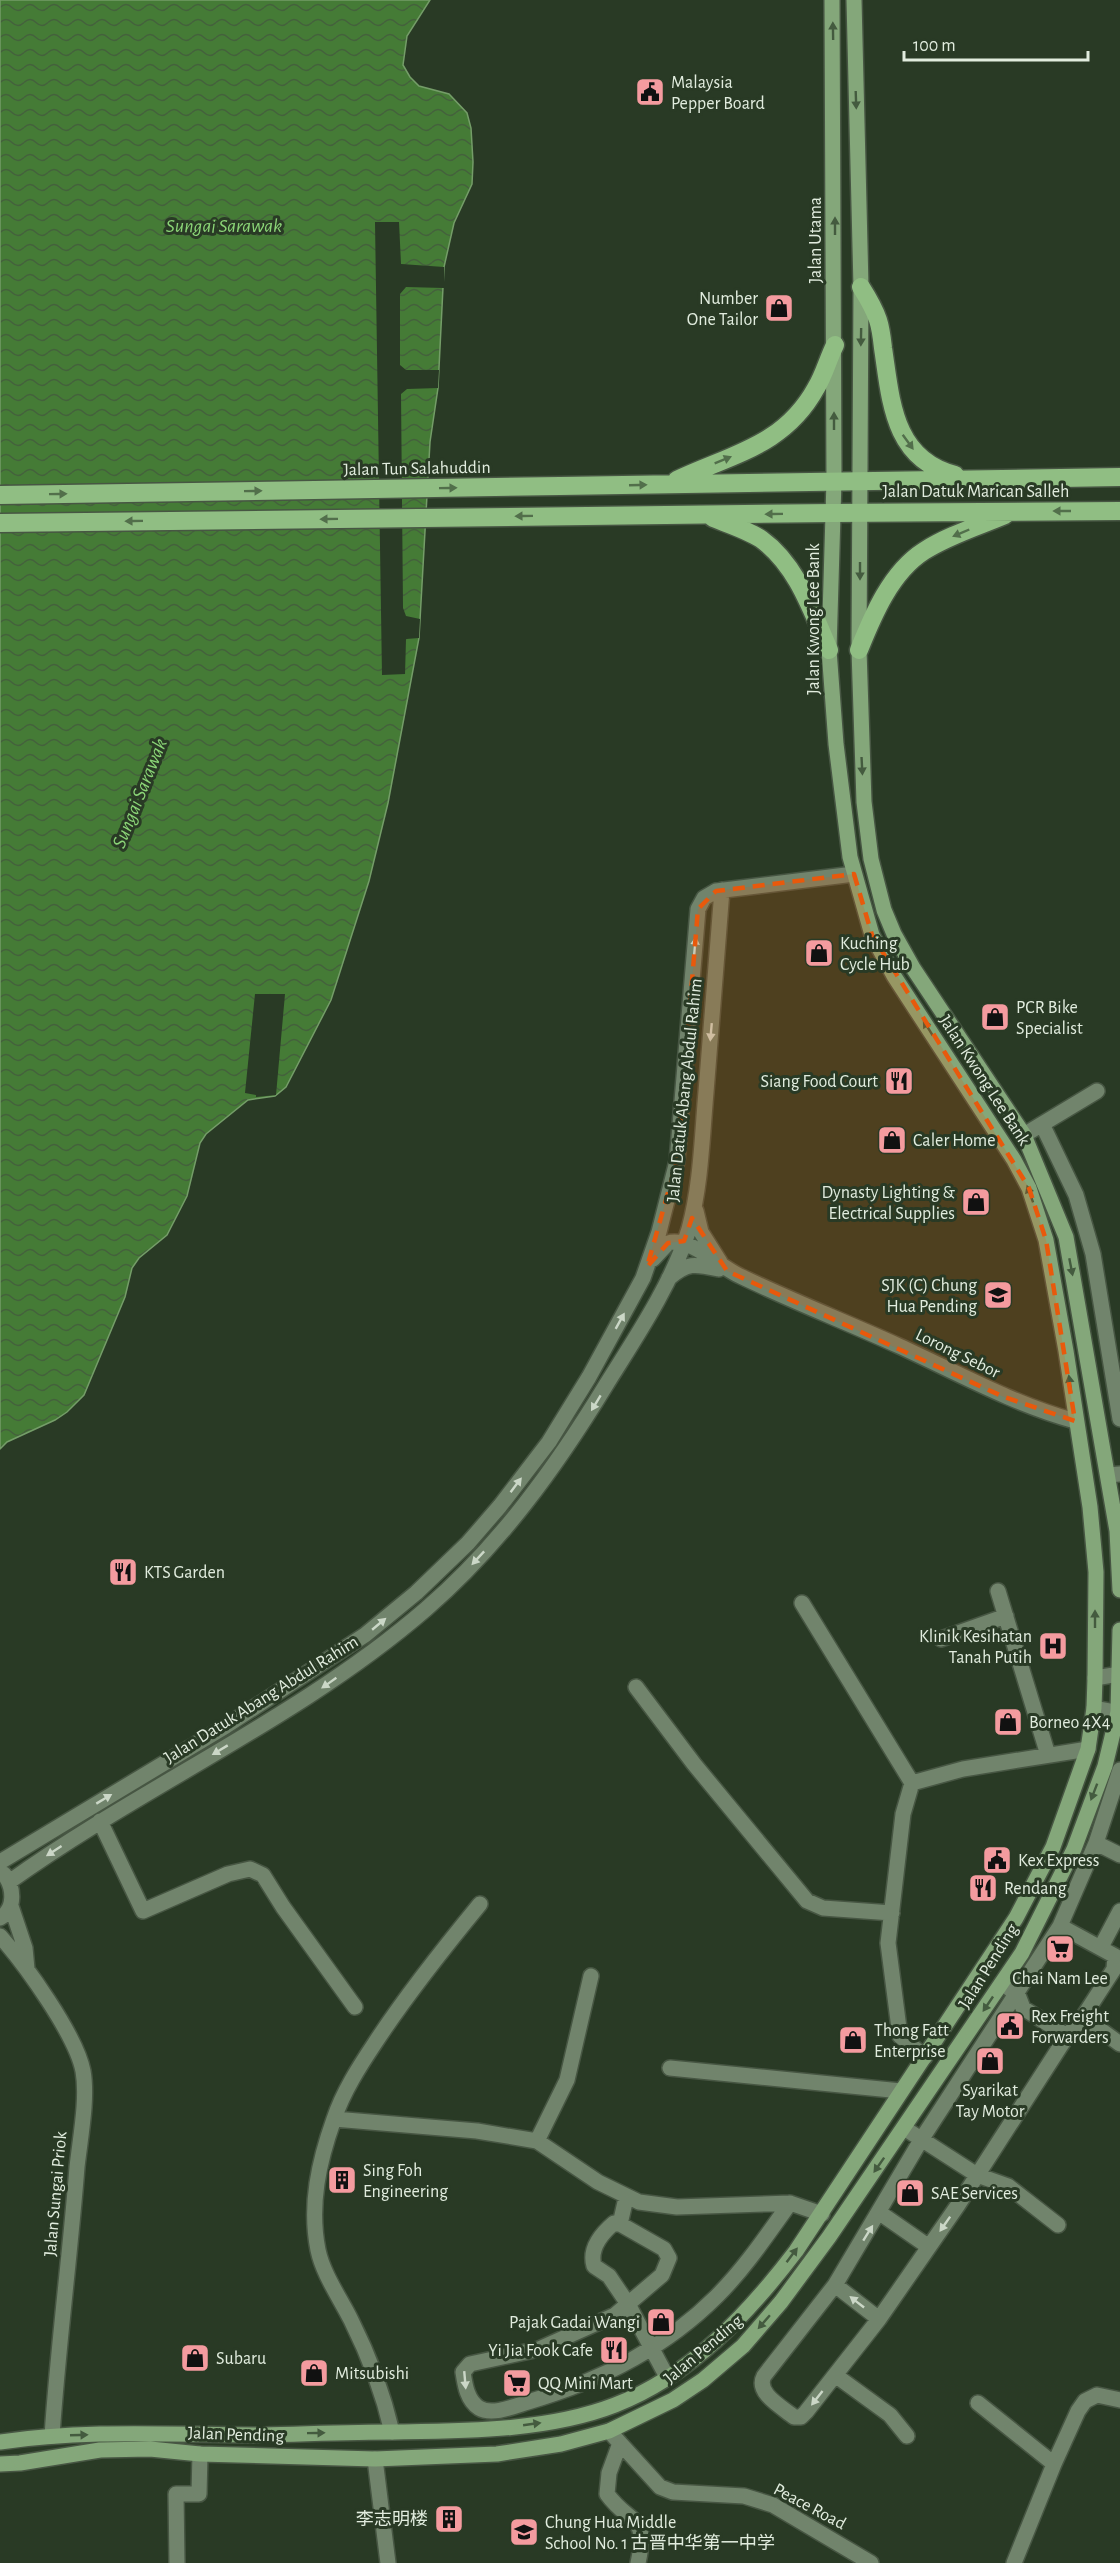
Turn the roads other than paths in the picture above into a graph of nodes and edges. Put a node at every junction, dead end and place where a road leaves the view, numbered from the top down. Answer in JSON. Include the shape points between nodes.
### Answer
{"nodes":[{"id":1,"x":832,"y":0,"type":"edge"},
{"id":2,"x":854,"y":0,"type":"edge"},
{"id":3,"x":861,"y":287,"type":"junction"},
{"id":4,"x":835,"y":345,"type":"junction"},
{"id":5,"x":1120,"y":477,"type":"edge"},
{"id":6,"x":862,"y":479,"type":"junction"},
{"id":7,"x":973,"y":479,"type":"junction"},
{"id":8,"x":834,"y":480,"type":"junction"},
{"id":9,"x":670,"y":484,"type":"junction"},
{"id":10,"x":0,"y":495,"type":"edge"},
{"id":11,"x":1015,"y":511,"type":"junction"},
{"id":12,"x":861,"y":512,"type":"junction"},
{"id":13,"x":1120,"y":512,"type":"edge"},
{"id":14,"x":833,"y":513,"type":"junction"},
{"id":15,"x":709,"y":516,"type":"junction"},
{"id":16,"x":0,"y":523,"type":"edge"},
{"id":17,"x":829,"y":650,"type":"junction"},
{"id":18,"x":859,"y":650,"type":"junction"},
{"id":19,"x":854,"y":874,"type":"junction"},
{"id":20,"x":722,"y":890,"type":"junction"},
{"id":21,"x":1097,"y":1091,"type":"dead end"},
{"id":22,"x":1042,"y":1124,"type":"junction"},
{"id":23,"x":1024,"y":1135,"type":"junction"},
{"id":24,"x":695,"y":1197,"type":"junction"},
{"id":25,"x":684,"y":1241,"type":"junction"},
{"id":26,"x":647,"y":1267,"type":"junction"},
{"id":27,"x":727,"y":1271,"type":"junction"},
{"id":28,"x":668,"y":1278,"type":"junction"},
{"id":29,"x":1120,"y":1419,"type":"edge"},
{"id":30,"x":1076,"y":1421,"type":"junction"},
{"id":31,"x":1114,"y":1474,"type":"edge"},
{"id":32,"x":1120,"y":1590,"type":"edge"},
{"id":33,"x":999,"y":1592,"type":"dead end"},
{"id":34,"x":802,"y":1603,"type":"dead end"},
{"id":35,"x":1005,"y":1616,"type":"junction"},
{"id":36,"x":1120,"y":1630,"type":"edge"},
{"id":37,"x":941,"y":1639,"type":"dead end"},
{"id":38,"x":1119,"y":1674,"type":"edge"},
{"id":39,"x":1095,"y":1678,"type":"junction"},
{"id":40,"x":636,"y":1687,"type":"dead end"},
{"id":41,"x":1094,"y":1708,"type":"junction"},
{"id":42,"x":1119,"y":1713,"type":"edge"},
{"id":43,"x":1088,"y":1749,"type":"junction"},
{"id":44,"x":1120,"y":1751,"type":"edge"},
{"id":45,"x":1048,"y":1755,"type":"junction"},
{"id":46,"x":1105,"y":1766,"type":"junction"},
{"id":47,"x":1120,"y":1770,"type":"edge"},
{"id":48,"x":912,"y":1783,"type":"junction"},
{"id":49,"x":100,"y":1821,"type":"junction"},
{"id":50,"x":1082,"y":1827,"type":"junction"},
{"id":51,"x":1098,"y":1837,"type":"junction"},
{"id":52,"x":1120,"y":1855,"type":"edge"},
{"id":53,"x":0,"y":1862,"type":"edge"},
{"id":54,"x":5,"y":1876,"type":"edge"},
{"id":55,"x":480,"y":1904,"type":"dead end"},
{"id":56,"x":11,"y":1906,"type":"junction"},
{"id":57,"x":1047,"y":1907,"type":"junction"},
{"id":58,"x":1120,"y":1911,"type":"edge"},
{"id":59,"x":891,"y":1913,"type":"junction"},
{"id":60,"x":0,"y":1918,"type":"edge"},
{"id":61,"x":1062,"y":1921,"type":"junction"},
{"id":62,"x":0,"y":1936,"type":"edge"},
{"id":63,"x":1101,"y":1947,"type":"junction"},
{"id":64,"x":27,"y":1969,"type":"junction"},
{"id":65,"x":591,"y":1976,"type":"dead end"},
{"id":66,"x":1002,"y":1983,"type":"junction"},
{"id":67,"x":1018,"y":1995,"type":"junction"},
{"id":68,"x":355,"y":2007,"type":"dead end"},
{"id":69,"x":1083,"y":2017,"type":"junction"},
{"id":70,"x":1067,"y":2036,"type":"junction"},
{"id":71,"x":1120,"y":2044,"type":"edge"},
{"id":72,"x":925,"y":2057,"type":"junction"},
{"id":73,"x":670,"y":2068,"type":"dead end"},
{"id":74,"x":901,"y":2091,"type":"junction"},
{"id":75,"x":334,"y":2119,"type":"junction"},
{"id":76,"x":904,"y":2128,"type":"junction"},
{"id":77,"x":921,"y":2140,"type":"junction"},
{"id":78,"x":537,"y":2141,"type":"junction"},
{"id":79,"x":977,"y":2175,"type":"junction"},
{"id":80,"x":626,"y":2198,"type":"junction"},
{"id":81,"x":790,"y":2203,"type":"junction"},
{"id":82,"x":880,"y":2213,"type":"junction"},
{"id":83,"x":822,"y":2214,"type":"junction"},
{"id":84,"x":620,"y":2224,"type":"junction"},
{"id":85,"x":1058,"y":2225,"type":"dead end"},
{"id":86,"x":928,"y":2247,"type":"junction"},
{"id":87,"x":836,"y":2285,"type":"junction"},
{"id":88,"x":628,"y":2304,"type":"junction"},
{"id":89,"x":879,"y":2319,"type":"junction"},
{"id":90,"x":651,"y":2348,"type":"junction"},
{"id":91,"x":835,"y":2375,"type":"junction"},
{"id":92,"x":667,"y":2377,"type":"junction"},
{"id":93,"x":1120,"y":2400,"type":"edge"},
{"id":94,"x":978,"y":2403,"type":"dead end"},
{"id":95,"x":497,"y":2409,"type":"junction"},
{"id":96,"x":496,"y":2428,"type":"junction"},
{"id":97,"x":392,"y":2432,"type":"junction"},
{"id":98,"x":52,"y":2436,"type":"junction"},
{"id":99,"x":907,"y":2436,"type":"dead end"},
{"id":100,"x":614,"y":2437,"type":"junction"},
{"id":101,"x":0,"y":2442,"type":"edge"},
{"id":102,"x":200,"y":2454,"type":"junction"},
{"id":103,"x":375,"y":2459,"type":"junction"},
{"id":104,"x":20,"y":2463,"type":"junction"},
{"id":105,"x":0,"y":2464,"type":"edge"},
{"id":106,"x":1054,"y":2464,"type":"junction"},
{"id":107,"x":0,"y":2471,"type":"edge"},
{"id":108,"x":862,"y":2561,"type":"edge"},
{"id":109,"x":177,"y":2563,"type":"edge"},
{"id":110,"x":388,"y":2563,"type":"edge"},
{"id":111,"x":638,"y":2563,"type":"edge"},
{"id":112,"x":1014,"y":2563,"type":"edge"}],
"edges":[{"from":4,"to":1,"type":"main road","name":"Jalan Utama","one_way":true},
{"from":2,"to":3,"type":"main road","one_way":true},
{"from":3,"to":6,"type":"main road","one_way":true},
{"from":3,"to":7,"type":"highway","one_way":true,"via":[[879,322],[892,410],[903,437],[932,466]]},
{"from":8,"to":4,"type":"main road","name":"Jalan Utama","one_way":true},
{"from":9,"to":4,"type":"highway","one_way":true,"via":[[756,446],[789,425],[817,387]]},
{"from":5,"to":7,"type":"highway","name":"Jalan Datuk Marican Salleh"},
{"from":6,"to":7,"type":"highway","name":"Jalan Datuk Marican Salleh"},
{"from":6,"to":8,"type":"highway","name":"Jalan Datuk Marican Salleh"},
{"from":6,"to":12,"type":"main road","name":"Jalan Kwong Lee Bank"},
{"from":8,"to":9,"type":"highway","name":"Jalan Tun Salahuddin"},
{"from":8,"to":14,"type":"main road","name":"Jalan Kwong Lee Bank"},
{"from":10,"to":9,"type":"highway","name":"Jalan Tun Salahuddin","one_way":true},
{"from":11,"to":12,"type":"highway","name":"Jalan Datuk Marican Salleh"},
{"from":13,"to":11,"type":"highway","name":"Jalan Datuk Marican Salleh","one_way":true},
{"from":11,"to":18,"type":"highway","one_way":true,"via":[[940,542],[908,565],[877,609]]},
{"from":12,"to":14,"type":"highway","name":"Jalan Datuk Marican Salleh"},
{"from":12,"to":18,"type":"main road","name":"Jalan Kwong Lee Bank","one_way":true},
{"from":14,"to":15,"type":"highway","one_way":true},
{"from":14,"to":17,"type":"main road","name":"Jalan Kwong Lee Bank"},
{"from":15,"to":16,"type":"highway","one_way":true},
{"from":15,"to":17,"type":"highway","via":[[759,538],[780,555],[797,580]]},
{"from":17,"to":19,"type":"main road","name":"Jalan Kwong Lee Bank","via":[[836,744]]},
{"from":18,"to":23,"type":"main road","name":"Jalan Kwong Lee Bank","one_way":true,"via":[[864,802],[871,859],[884,910],[913,969]]},
{"from":19,"to":20,"type":"street"},
{"from":30,"to":19,"type":"main road","name":"Jalan Kwong Lee Bank","one_way":true,"via":[[1046,1240],[1029,1188],[877,945]]},
{"from":20,"to":24,"type":"street","name":"Jalan Datuk Abang Abdul Rahim","one_way":true},
{"from":26,"to":20,"type":"street","name":"Jalan Datuk Abang Abdul Rahim","one_way":true,"via":[[677,1161],[698,909],[704,898]]},
{"from":21,"to":22,"type":"street"},
{"from":22,"to":23,"type":"street"},
{"from":22,"to":29,"type":"street","via":[[1076,1195],[1093,1254]]},
{"from":23,"to":31,"type":"main road","name":"Jalan Kwong Lee Bank","one_way":true,"via":[[1066,1237]]},
{"from":24,"to":25,"type":"street","name":"Jalan Datuk Abang Abdul Rahim"},
{"from":24,"to":27,"type":"street","via":[[700,1232]]},
{"from":25,"to":26,"type":"street","via":[[668,1243]]},
{"from":25,"to":27,"type":"street"},
{"from":25,"to":28,"type":"street","name":"Jalan Datuk Abang Abdul Rahim"},
{"from":53,"to":26,"type":"street","name":"Jalan Datuk Abang Abdul Rahim","one_way":true,"via":[[290,1686],[365,1635],[416,1593],[494,1514],[549,1442],[589,1377]]},
{"from":27,"to":28,"type":"street","via":[[688,1265]]},
{"from":27,"to":30,"type":"street","name":"Lorong Sebor","via":[[1004,1397]]},
{"from":28,"to":49,"type":"street","name":"Jalan Datuk Abang Abdul Rahim","one_way":true,"via":[[566,1449],[518,1515],[463,1574],[384,1643],[324,1687]]},
{"from":39,"to":30,"type":"main road","name":"Jalan Kwong Lee Bank","one_way":true,"via":[[1096,1572]]},
{"from":31,"to":32,"type":"main road","name":"Jalan Kwong Lee Bank"},
{"from":33,"to":35,"type":"street"},
{"from":34,"to":48,"type":"street"},
{"from":35,"to":37,"type":"street"},
{"from":35,"to":45,"type":"street"},
{"from":36,"to":38,"type":"main road"},
{"from":38,"to":39,"type":"street"},
{"from":38,"to":42,"type":"main road","name":"Jalan Pending"},
{"from":39,"to":41,"type":"main road","name":"Jalan Pending"},
{"from":40,"to":59,"type":"street","via":[[807,1901],[823,1908]]},
{"from":41,"to":42,"type":"street"},
{"from":41,"to":43,"type":"main road","name":"Jalan Pending"},
{"from":42,"to":46,"type":"main road","name":"Jalan Pending"},
{"from":43,"to":45,"type":"street"},
{"from":43,"to":72,"type":"main road","name":"Jalan Pending","via":[[1053,1847],[1016,1918]]},
{"from":44,"to":46,"type":"main road"},
{"from":45,"to":48,"type":"street"},
{"from":46,"to":50,"type":"main road","name":"Jalan Pending","one_way":true},
{"from":47,"to":51,"type":"street"},
{"from":48,"to":59,"type":"street","via":[[903,1814]]},
{"from":49,"to":54,"type":"street","name":"Jalan Datuk Abang Abdul Rahim","one_way":true},
{"from":49,"to":68,"type":"street","via":[[143,1911],[228,1874],[250,1869],[263,1875]]},
{"from":50,"to":51,"type":"street"},
{"from":50,"to":57,"type":"main road","name":"Jalan Pending"},
{"from":51,"to":52,"type":"street"},
{"from":51,"to":61,"type":"street"},
{"from":54,"to":56,"type":"street","via":[[12,1895]]},
{"from":55,"to":75,"type":"street","via":[[409,1991],[363,2062]]},
{"from":56,"to":60,"type":"street"},
{"from":56,"to":64,"type":"street","via":[[25,1948]]},
{"from":57,"to":61,"type":"street"},
{"from":57,"to":66,"type":"main road","name":"Jalan Pending"},
{"from":58,"to":63,"type":"street"},
{"from":59,"to":72,"type":"street","via":[[888,1943],[900,2036]]},
{"from":61,"to":63,"type":"street"},
{"from":61,"to":67,"type":"street"},
{"from":62,"to":64,"type":"street"},
{"from":63,"to":69,"type":"street","via":[[1114,1956],[1114,1968]]},
{"from":64,"to":98,"type":"street","name":"Jalan Sungai Priok","via":[[74,2046],[83,2073]]},
{"from":65,"to":78,"type":"street","via":[[567,2080]]},
{"from":66,"to":67,"type":"street"},
{"from":66,"to":76,"type":"main road","name":"Jalan Pending","one_way":true},
{"from":67,"to":70,"type":"street","via":[[1023,2008]]},
{"from":67,"to":77,"type":"street"},
{"from":69,"to":70,"type":"street"},
{"from":69,"to":71,"type":"street"},
{"from":70,"to":79,"type":"street"},
{"from":72,"to":74,"type":"main road","name":"Jalan Pending"},
{"from":73,"to":74,"type":"street"},
{"from":74,"to":83,"type":"main road","name":"Jalan Pending"},
{"from":75,"to":78,"type":"street","via":[[477,2131]]},
{"from":75,"to":97,"type":"street","via":[[316,2187],[318,2251],[377,2380]]},
{"from":76,"to":77,"type":"street"},
{"from":76,"to":100,"type":"main road","name":"Jalan Pending","one_way":true,"via":[[816,2256],[743,2346],[703,2380]]},
{"from":77,"to":79,"type":"street"},
{"from":77,"to":82,"type":"street"},
{"from":78,"to":80,"type":"street"},
{"from":79,"to":85,"type":"street","via":[[1008,2186]]},
{"from":79,"to":86,"type":"street","one_way":true},
{"from":80,"to":81,"type":"street","via":[[677,2207]]},
{"from":80,"to":84,"type":"street"},
{"from":81,"to":83,"type":"street"},
{"from":81,"to":90,"type":"street","via":[[754,2254],[717,2296]]},
{"from":82,"to":86,"type":"street"},
{"from":87,"to":82,"type":"street","one_way":true},
{"from":92,"to":83,"type":"main road","name":"Jalan Pending","one_way":true,"via":[[729,2329],[774,2279]]},
{"from":84,"to":88,"type":"street","via":[[614,2223],[605,2230],[592,2258],[594,2266],[609,2276]]},
{"from":84,"to":88,"type":"street","via":[[664,2249],[669,2258],[662,2275]]},
{"from":86,"to":89,"type":"street"},
{"from":89,"to":87,"type":"street","one_way":true},
{"from":91,"to":87,"type":"street","one_way":true,"via":[[801,2417],[794,2417],[762,2390],[760,2383]]},
{"from":88,"to":90,"type":"street"},
{"from":88,"to":95,"type":"street","one_way":true,"via":[[615,2315],[539,2349],[470,2364],[463,2372],[466,2393],[478,2407]]},
{"from":89,"to":91,"type":"street"},
{"from":90,"to":92,"type":"street"},
{"from":90,"to":95,"type":"street","via":[[567,2391]]},
{"from":91,"to":99,"type":"street","via":[[890,2415]]},
{"from":96,"to":92,"type":"main road","name":"Jalan Pending","one_way":true,"via":[[576,2417],[615,2405]]},
{"from":93,"to":106,"type":"street","via":[[1098,2394],[1085,2401]]},
{"from":94,"to":106,"type":"street"},
{"from":95,"to":96,"type":"street"},
{"from":96,"to":97,"type":"main road","name":"Jalan Pending"},
{"from":98,"to":97,"type":"main road","name":"Jalan Pending","one_way":true},
{"from":98,"to":101,"type":"main road","name":"Jalan Pending"},
{"from":100,"to":103,"type":"main road","name":"Jalan Pending","via":[[497,2454]]},
{"from":100,"to":108,"type":"street","name":"Peace Road","via":[[660,2487],[673,2492],[744,2496],[773,2505]]},
{"from":100,"to":111,"type":"street","via":[[607,2494],[636,2519],[642,2534]]},
{"from":102,"to":103,"type":"main road","name":"Jalan Pending"},
{"from":102,"to":104,"type":"main road","name":"Jalan Pending","via":[[100,2450]]},
{"from":102,"to":109,"type":"street","via":[[200,2494],[176,2494]]},
{"from":103,"to":110,"type":"street"},
{"from":104,"to":105,"type":"main road","name":"Jalan Pending"},
{"from":104,"to":107,"type":"main road"},
{"from":106,"to":112,"type":"street"}]}
